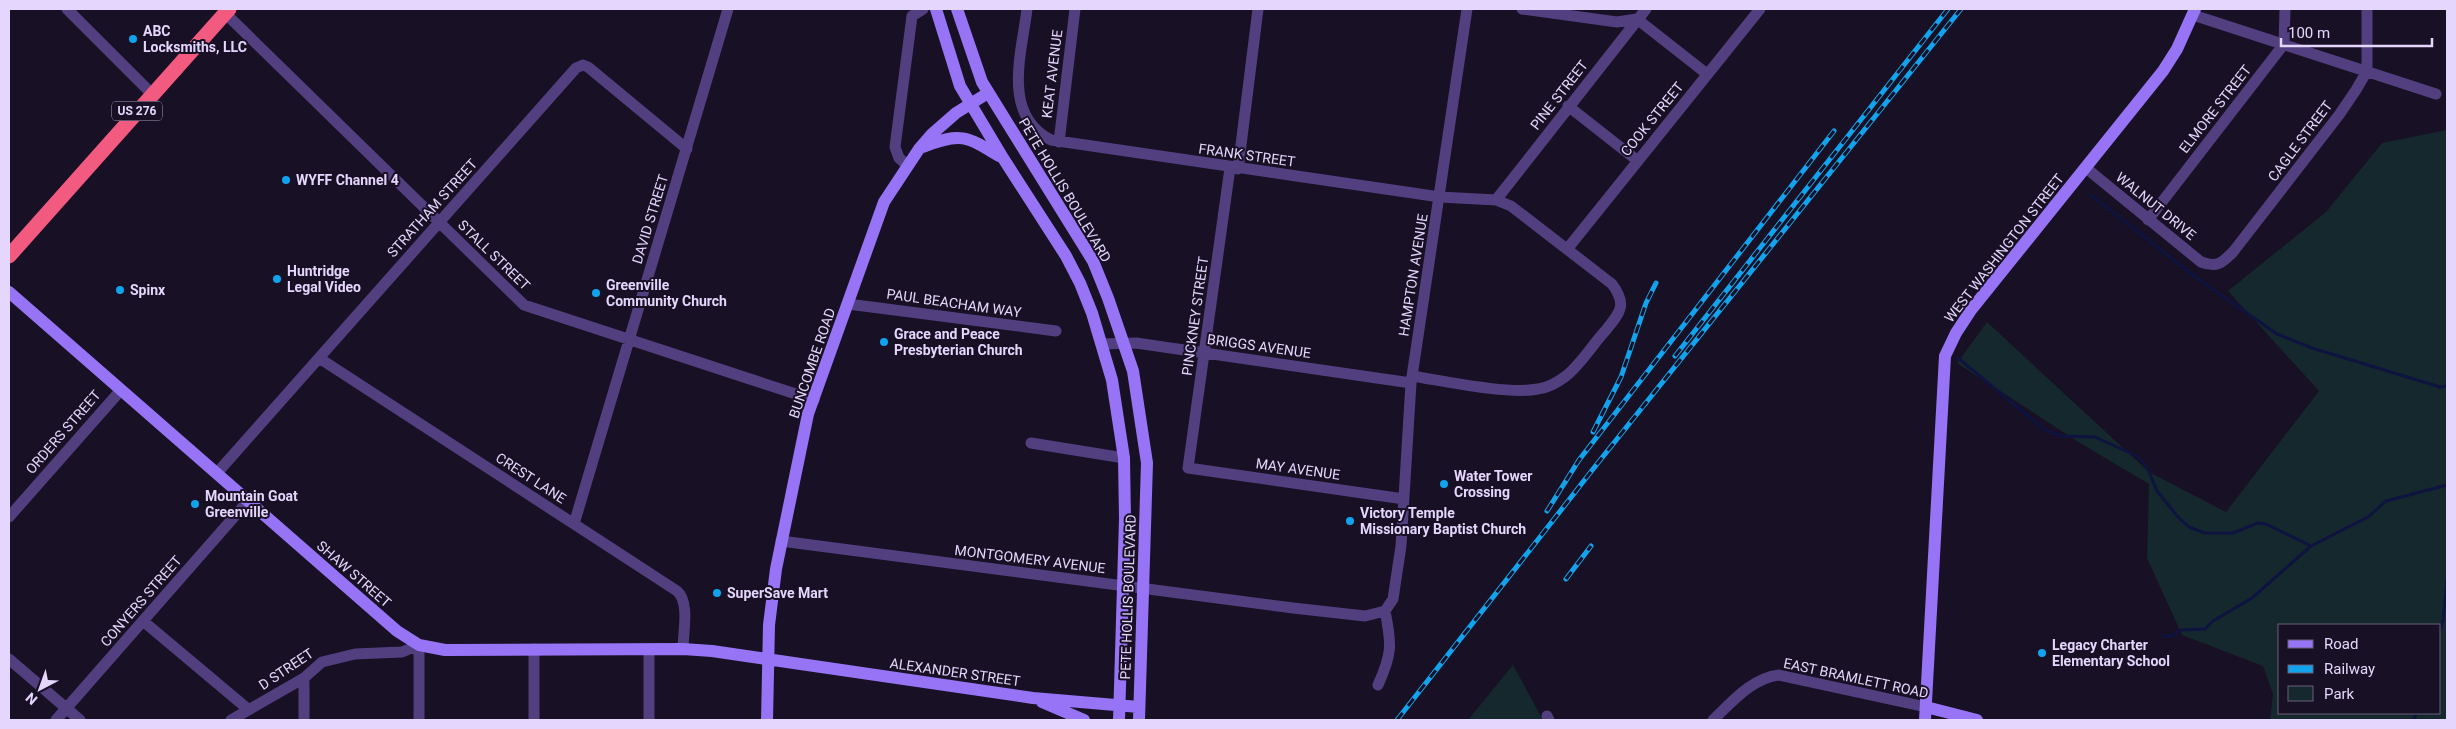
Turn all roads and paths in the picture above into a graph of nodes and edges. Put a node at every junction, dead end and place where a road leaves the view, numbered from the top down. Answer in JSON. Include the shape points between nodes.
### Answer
{"nodes":[{"id":1,"x":67,"y":9,"type":"edge"},
{"id":2,"x":728,"y":9,"type":"edge"},
{"id":3,"x":923,"y":9,"type":"edge"},
{"id":4,"x":936,"y":9,"type":"edge"},
{"id":5,"x":957,"y":9,"type":"edge"},
{"id":6,"x":1028,"y":9,"type":"edge"},
{"id":7,"x":1075,"y":9,"type":"edge"},
{"id":8,"x":1258,"y":9,"type":"edge"},
{"id":9,"x":1467,"y":9,"type":"edge"},
{"id":10,"x":1522,"y":9,"type":"edge"},
{"id":11,"x":1646,"y":9,"type":"edge"},
{"id":12,"x":1760,"y":9,"type":"edge"},
{"id":13,"x":2285,"y":9,"type":"edge"},
{"id":14,"x":2367,"y":9,"type":"edge"},
{"id":15,"x":227,"y":11,"type":"edge"},
{"id":16,"x":2194,"y":12,"type":"edge"},
{"id":17,"x":1637,"y":19,"type":"junction"},
{"id":18,"x":2284,"y":44,"type":"junction"},
{"id":19,"x":2367,"y":71,"type":"junction"},
{"id":20,"x":1707,"y":74,"type":"junction"},
{"id":21,"x":988,"y":93,"type":"junction"},
{"id":22,"x":152,"y":94,"type":"junction"},
{"id":23,"x":2436,"y":94,"type":"dead end"},
{"id":24,"x":969,"y":103,"type":"junction"},
{"id":25,"x":1568,"y":106,"type":"junction"},
{"id":26,"x":1059,"y":142,"type":"junction"},
{"id":27,"x":686,"y":149,"type":"junction"},
{"id":28,"x":918,"y":149,"type":"junction"},
{"id":29,"x":1003,"y":158,"type":"junction"},
{"id":30,"x":1638,"y":161,"type":"junction"},
{"id":31,"x":907,"y":165,"type":"junction"},
{"id":32,"x":1234,"y":168,"type":"junction"},
{"id":33,"x":2086,"y":168,"type":"junction"},
{"id":34,"x":1440,"y":198,"type":"junction"},
{"id":35,"x":1496,"y":200,"type":"junction"},
{"id":36,"x":2148,"y":220,"type":"junction"},
{"id":37,"x":439,"y":222,"type":"junction"},
{"id":38,"x":1568,"y":248,"type":"junction"},
{"id":39,"x":9,"y":256,"type":"edge"},
{"id":40,"x":2208,"y":265,"type":"joint"},
{"id":41,"x":9,"y":292,"type":"edge"},
{"id":42,"x":848,"y":304,"type":"junction"},
{"id":43,"x":1056,"y":331,"type":"dead end"},
{"id":44,"x":630,"y":340,"type":"junction"},
{"id":45,"x":1124,"y":343,"type":"junction"},
{"id":46,"x":1102,"y":344,"type":"junction"},
{"id":47,"x":1205,"y":353,"type":"junction"},
{"id":48,"x":319,"y":358,"type":"junction"},
{"id":49,"x":1412,"y":380,"type":"junction"},
{"id":50,"x":121,"y":390,"type":"junction"},
{"id":51,"x":814,"y":400,"type":"junction"},
{"id":52,"x":1031,"y":443,"type":"dead end"},
{"id":53,"x":1124,"y":458,"type":"junction"},
{"id":54,"x":1188,"y":468,"type":"joint"},
{"id":55,"x":217,"y":473,"type":"junction"},
{"id":56,"x":1404,"y":499,"type":"junction"},
{"id":57,"x":248,"y":501,"type":"junction"},
{"id":58,"x":9,"y":517,"type":"edge"},
{"id":59,"x":574,"y":524,"type":"junction"},
{"id":60,"x":781,"y":541,"type":"junction"},
{"id":61,"x":1124,"y":586,"type":"junction"},
{"id":62,"x":1144,"y":589,"type":"junction"},
{"id":63,"x":1386,"y":611,"type":"junction"},
{"id":64,"x":143,"y":621,"type":"junction"},
{"id":65,"x":419,"y":645,"type":"junction"},
{"id":66,"x":649,"y":648,"type":"junction"},
{"id":67,"x":534,"y":649,"type":"junction"},
{"id":68,"x":683,"y":649,"type":"junction"},
{"id":69,"x":767,"y":658,"type":"junction"},
{"id":70,"x":9,"y":659,"type":"edge"},
{"id":71,"x":304,"y":678,"type":"junction"},
{"id":72,"x":1378,"y":685,"type":"dead end"},
{"id":73,"x":1033,"y":698,"type":"junction"},
{"id":74,"x":1120,"y":706,"type":"junction"},
{"id":75,"x":1140,"y":707,"type":"junction"},
{"id":76,"x":66,"y":709,"type":"junction"},
{"id":77,"x":249,"y":710,"type":"junction"},
{"id":78,"x":1925,"y":714,"type":"edge"},
{"id":79,"x":56,"y":720,"type":"edge"},
{"id":80,"x":80,"y":720,"type":"edge"},
{"id":81,"x":232,"y":720,"type":"edge"},
{"id":82,"x":304,"y":720,"type":"edge"},
{"id":83,"x":419,"y":720,"type":"edge"},
{"id":84,"x":534,"y":720,"type":"edge"},
{"id":85,"x":649,"y":720,"type":"edge"},
{"id":86,"x":767,"y":720,"type":"edge"},
{"id":87,"x":1084,"y":720,"type":"edge"},
{"id":88,"x":1119,"y":720,"type":"edge"},
{"id":89,"x":1139,"y":720,"type":"edge"},
{"id":90,"x":1713,"y":720,"type":"edge"},
{"id":91,"x":1977,"y":720,"type":"edge"}],
"edges":[{"from":1,"to":22,"type":"street"},
{"from":2,"to":27,"type":"street","name":"DAVID STREET"},
{"from":3,"to":31,"type":"street","via":[[912,16],[894,147]]},
{"from":4,"to":24,"type":"street","name":"PETE HOLLIS BOULEVARD","via":[[960,86]]},
{"from":5,"to":21,"type":"street","name":"PETE HOLLIS BOULEVARD"},
{"from":6,"to":26,"type":"street","name":"FRANK STREET","via":[[1018,92],[1020,103],[1029,122],[1044,136]]},
{"from":7,"to":26,"type":"street","name":"KEAT AVENUE"},
{"from":8,"to":32,"type":"street","name":"PINCKNEY STREET"},
{"from":9,"to":34,"type":"street","name":"HAMPTON AVENUE"},
{"from":10,"to":17,"type":"street","via":[[1617,22]]},
{"from":11,"to":17,"type":"street","name":"PINE STREET"},
{"from":12,"to":20,"type":"street","name":"COOK STREET"},
{"from":13,"to":18,"type":"street"},
{"from":14,"to":19,"type":"street"},
{"from":15,"to":22,"type":"highway","number":"US 276"},
{"from":15,"to":37,"type":"street","name":"STALL STREET"},
{"from":16,"to":18,"type":"street"},
{"from":16,"to":33,"type":"street","name":"WEST WASHINGTON STREET","via":[[2163,71]]},
{"from":17,"to":20,"type":"street"},
{"from":17,"to":25,"type":"street","name":"PINE STREET"},
{"from":18,"to":19,"type":"street"},
{"from":18,"to":36,"type":"street","name":"ELMORE STREET"},
{"from":19,"to":23,"type":"street"},
{"from":19,"to":40,"type":"street","name":"CAGLE STREET","via":[[2340,115],[2233,252],[2221,264]]},
{"from":20,"to":30,"type":"street","name":"COOK STREET"},
{"from":21,"to":24,"type":"street","name":"BUNCOMBE ROAD"},
{"from":21,"to":45,"type":"street","name":"PETE HOLLIS BOULEVARD","via":[[1093,261]]},
{"from":22,"to":39,"type":"highway","number":"US 276"},
{"from":24,"to":28,"type":"street","name":"BUNCOMBE ROAD"},
{"from":24,"to":29,"type":"street","name":"PETE HOLLIS BOULEVARD"},
{"from":25,"to":30,"type":"street"},
{"from":25,"to":35,"type":"street","name":"PINE STREET"},
{"from":26,"to":32,"type":"street","name":"FRANK STREET"},
{"from":27,"to":37,"type":"street","name":"STRATHAM STREET","via":[[584,65],[576,68]]},
{"from":27,"to":44,"type":"street","name":"DAVID STREET"},
{"from":28,"to":29,"type":"street","via":[[944,139],[965,137]]},
{"from":28,"to":31,"type":"street","name":"BUNCOMBE ROAD"},
{"from":29,"to":46,"type":"street","name":"PETE HOLLIS BOULEVARD","via":[[1066,256],[1086,298]]},
{"from":30,"to":38,"type":"street","name":"COOK STREET"},
{"from":31,"to":42,"type":"street","name":"BUNCOMBE ROAD","via":[[884,202]]},
{"from":32,"to":34,"type":"street","name":"FRANK STREET"},
{"from":32,"to":47,"type":"street","name":"PINCKNEY STREET"},
{"from":33,"to":36,"type":"street","name":"WALNUT DRIVE"},
{"from":33,"to":78,"type":"street","name":"WEST WASHINGTON STREET","via":[[1971,310],[1945,356]]},
{"from":34,"to":35,"type":"street","name":"FRANK STREET"},
{"from":34,"to":49,"type":"street","name":"HAMPTON AVENUE"},
{"from":35,"to":38,"type":"street","name":"FRANK STREET","via":[[1522,213]]},
{"from":36,"to":40,"type":"street","name":"WALNUT DRIVE"},
{"from":37,"to":44,"type":"street","name":"STALL STREET","via":[[524,305]]},
{"from":37,"to":48,"type":"street","name":"STRATHAM STREET"},
{"from":38,"to":49,"type":"street","name":"BRIGGS AVENUE","via":[[1612,284],[1621,296],[1622,305],[1611,324],[1567,375],[1553,384],[1531,390]]},
{"from":41,"to":50,"type":"street","name":"SHAW STREET"},
{"from":42,"to":43,"type":"street","name":"PAUL BEACHAM WAY"},
{"from":42,"to":51,"type":"street","name":"BUNCOMBE ROAD"},
{"from":44,"to":51,"type":"street","name":"STALL STREET"},
{"from":44,"to":59,"type":"street","name":"DAVID STREET"},
{"from":45,"to":46,"type":"street","name":"BRIGGS AVENUE"},
{"from":45,"to":47,"type":"street","name":"BRIGGS AVENUE"},
{"from":45,"to":62,"type":"street","name":"PETE HOLLIS BOULEVARD","via":[[1133,371],[1148,463]]},
{"from":46,"to":53,"type":"street","name":"PETE HOLLIS BOULEVARD","via":[[1112,380]]},
{"from":47,"to":49,"type":"street","name":"BRIGGS AVENUE"},
{"from":47,"to":54,"type":"street","name":"PINCKNEY STREET"},
{"from":48,"to":55,"type":"street","name":"STRATHAM STREET"},
{"from":48,"to":59,"type":"street","name":"CREST LANE"},
{"from":49,"to":56,"type":"street","name":"HAMPTON AVENUE"},
{"from":50,"to":55,"type":"street","name":"SHAW STREET"},
{"from":50,"to":58,"type":"street","name":"ORDERS STREET"},
{"from":51,"to":60,"type":"street","name":"BUNCOMBE ROAD","via":[[808,414]]},
{"from":52,"to":53,"type":"street"},
{"from":53,"to":61,"type":"street","name":"PETE HOLLIS BOULEVARD"},
{"from":54,"to":56,"type":"street","name":"MAY AVENUE"},
{"from":55,"to":57,"type":"street","name":"SHAW STREET"},
{"from":56,"to":63,"type":"street","name":"HAMPTON AVENUE","via":[[1393,599]]},
{"from":57,"to":64,"type":"street","name":"CONYERS STREET"},
{"from":57,"to":65,"type":"street","name":"SHAW STREET","via":[[397,631]]},
{"from":59,"to":68,"type":"street","name":"CREST LANE","via":[[680,594],[684,607]]},
{"from":60,"to":61,"type":"street","name":"MONTGOMERY AVENUE"},
{"from":60,"to":69,"type":"street","name":"BUNCOMBE ROAD"},
{"from":61,"to":62,"type":"street","name":"MONTGOMERY AVENUE"},
{"from":61,"to":74,"type":"street","name":"PETE HOLLIS BOULEVARD"},
{"from":62,"to":63,"type":"street","name":"MONTGOMERY AVENUE","via":[[1353,615],[1376,615]]},
{"from":62,"to":75,"type":"street","name":"PETE HOLLIS BOULEVARD"},
{"from":63,"to":72,"type":"street","via":[[1391,642],[1388,662]]},
{"from":64,"to":76,"type":"street","name":"CONYERS STREET"},
{"from":64,"to":77,"type":"street"},
{"from":65,"to":67,"type":"street","name":"SHAW STREET","via":[[445,650]]},
{"from":65,"to":71,"type":"street","name":"D STREET","via":[[402,652],[336,657],[317,665]]},
{"from":65,"to":83,"type":"street"},
{"from":66,"to":67,"type":"street","name":"SHAW STREET"},
{"from":66,"to":68,"type":"street","name":"SHAW STREET"},
{"from":66,"to":85,"type":"street"},
{"from":67,"to":84,"type":"street"},
{"from":68,"to":69,"type":"street","name":"SHAW STREET"},
{"from":69,"to":73,"type":"street","name":"ALEXANDER STREET"},
{"from":69,"to":86,"type":"street","name":"BUNCOMBE ROAD"},
{"from":70,"to":76,"type":"street"},
{"from":71,"to":77,"type":"street","name":"D STREET"},
{"from":71,"to":82,"type":"street"},
{"from":73,"to":74,"type":"street","name":"ALEXANDER STREET"},
{"from":73,"to":87,"type":"street"},
{"from":74,"to":75,"type":"street","name":"ALEXANDER STREET"},
{"from":74,"to":88,"type":"street","name":"PETE HOLLIS BOULEVARD"},
{"from":75,"to":89,"type":"street","name":"PETE HOLLIS BOULEVARD"},
{"from":76,"to":79,"type":"street","name":"CONYERS STREET"},
{"from":76,"to":80,"type":"street"},
{"from":77,"to":81,"type":"street","name":"D STREET"},
{"from":78,"to":90,"type":"street","name":"EAST BRAMLETT ROAD","via":[[1779,675],[1752,685]]},
{"from":78,"to":91,"type":"street","name":"EAST BRAMLETT ROAD"}]}
